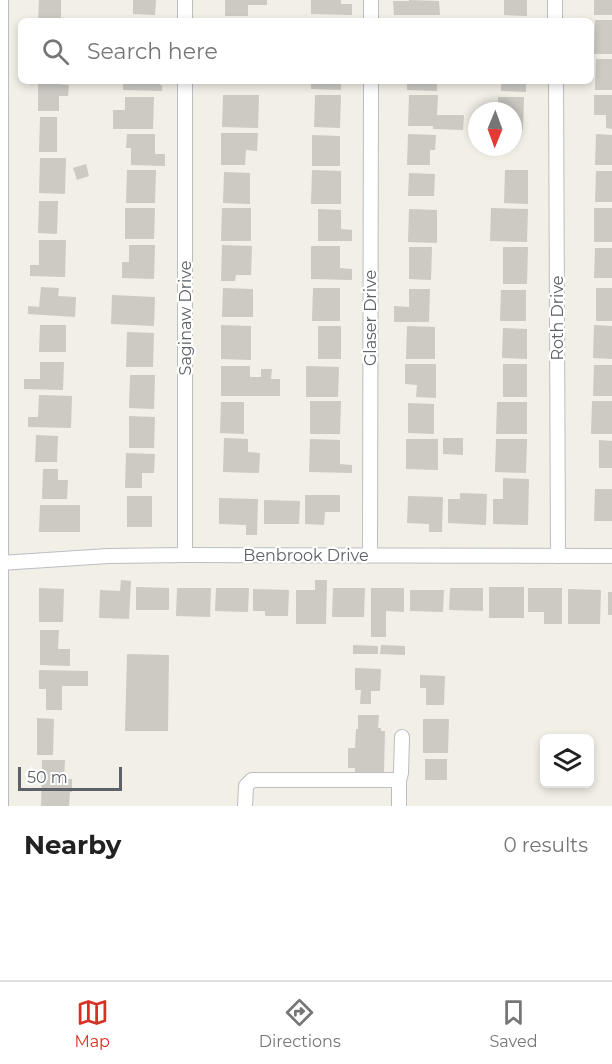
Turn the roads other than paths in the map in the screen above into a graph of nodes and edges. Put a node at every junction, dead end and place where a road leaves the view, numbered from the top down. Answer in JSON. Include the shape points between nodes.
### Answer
{"nodes":[{"id":1,"x":1,"y":0,"type":"edge"},
{"id":2,"x":185,"y":0,"type":"edge"},
{"id":3,"x":371,"y":0,"type":"edge"},
{"id":4,"x":555,"y":0,"type":"edge"},
{"id":5,"x":185,"y":18,"type":"edge"},
{"id":6,"x":371,"y":18,"type":"edge"},
{"id":7,"x":555,"y":18,"type":"edge"},
{"id":8,"x":185,"y":84,"type":"edge"},
{"id":9,"x":371,"y":84,"type":"edge"},
{"id":10,"x":556,"y":84,"type":"edge"},
{"id":11,"x":185,"y":555,"type":"junction"},
{"id":12,"x":370,"y":555,"type":"junction"},
{"id":13,"x":558,"y":556,"type":"junction"},
{"id":14,"x":612,"y":556,"type":"edge"},
{"id":15,"x":0,"y":564,"type":"edge"},
{"id":16,"x":402,"y":737,"type":"dead end"},
{"id":17,"x":399,"y":780,"type":"junction"},
{"id":18,"x":1,"y":806,"type":"edge"},
{"id":19,"x":245,"y":806,"type":"edge"},
{"id":20,"x":399,"y":806,"type":"edge"}],
"edges":[{"from":1,"to":15,"type":"street"},
{"from":2,"to":5,"type":"street"},
{"from":3,"to":6,"type":"street"},
{"from":4,"to":7,"type":"street"},
{"from":8,"to":11,"type":"street","name":"Saginaw Drive"},
{"from":9,"to":12,"type":"street","name":"Glaser Drive"},
{"from":10,"to":13,"type":"street","name":"Roth Drive"},
{"from":11,"to":12,"type":"street","name":"Benbrook Drive"},
{"from":11,"to":15,"type":"street","name":"Benbrook Drive"},
{"from":12,"to":13,"type":"street","name":"Benbrook Drive"},
{"from":13,"to":14,"type":"street","name":"Benbrook Drive"},
{"from":15,"to":18,"type":"street"},
{"from":16,"to":17,"type":"street"},
{"from":17,"to":19,"type":"street","via":[[252,780],[246,786]]},
{"from":17,"to":20,"type":"street"}]}
